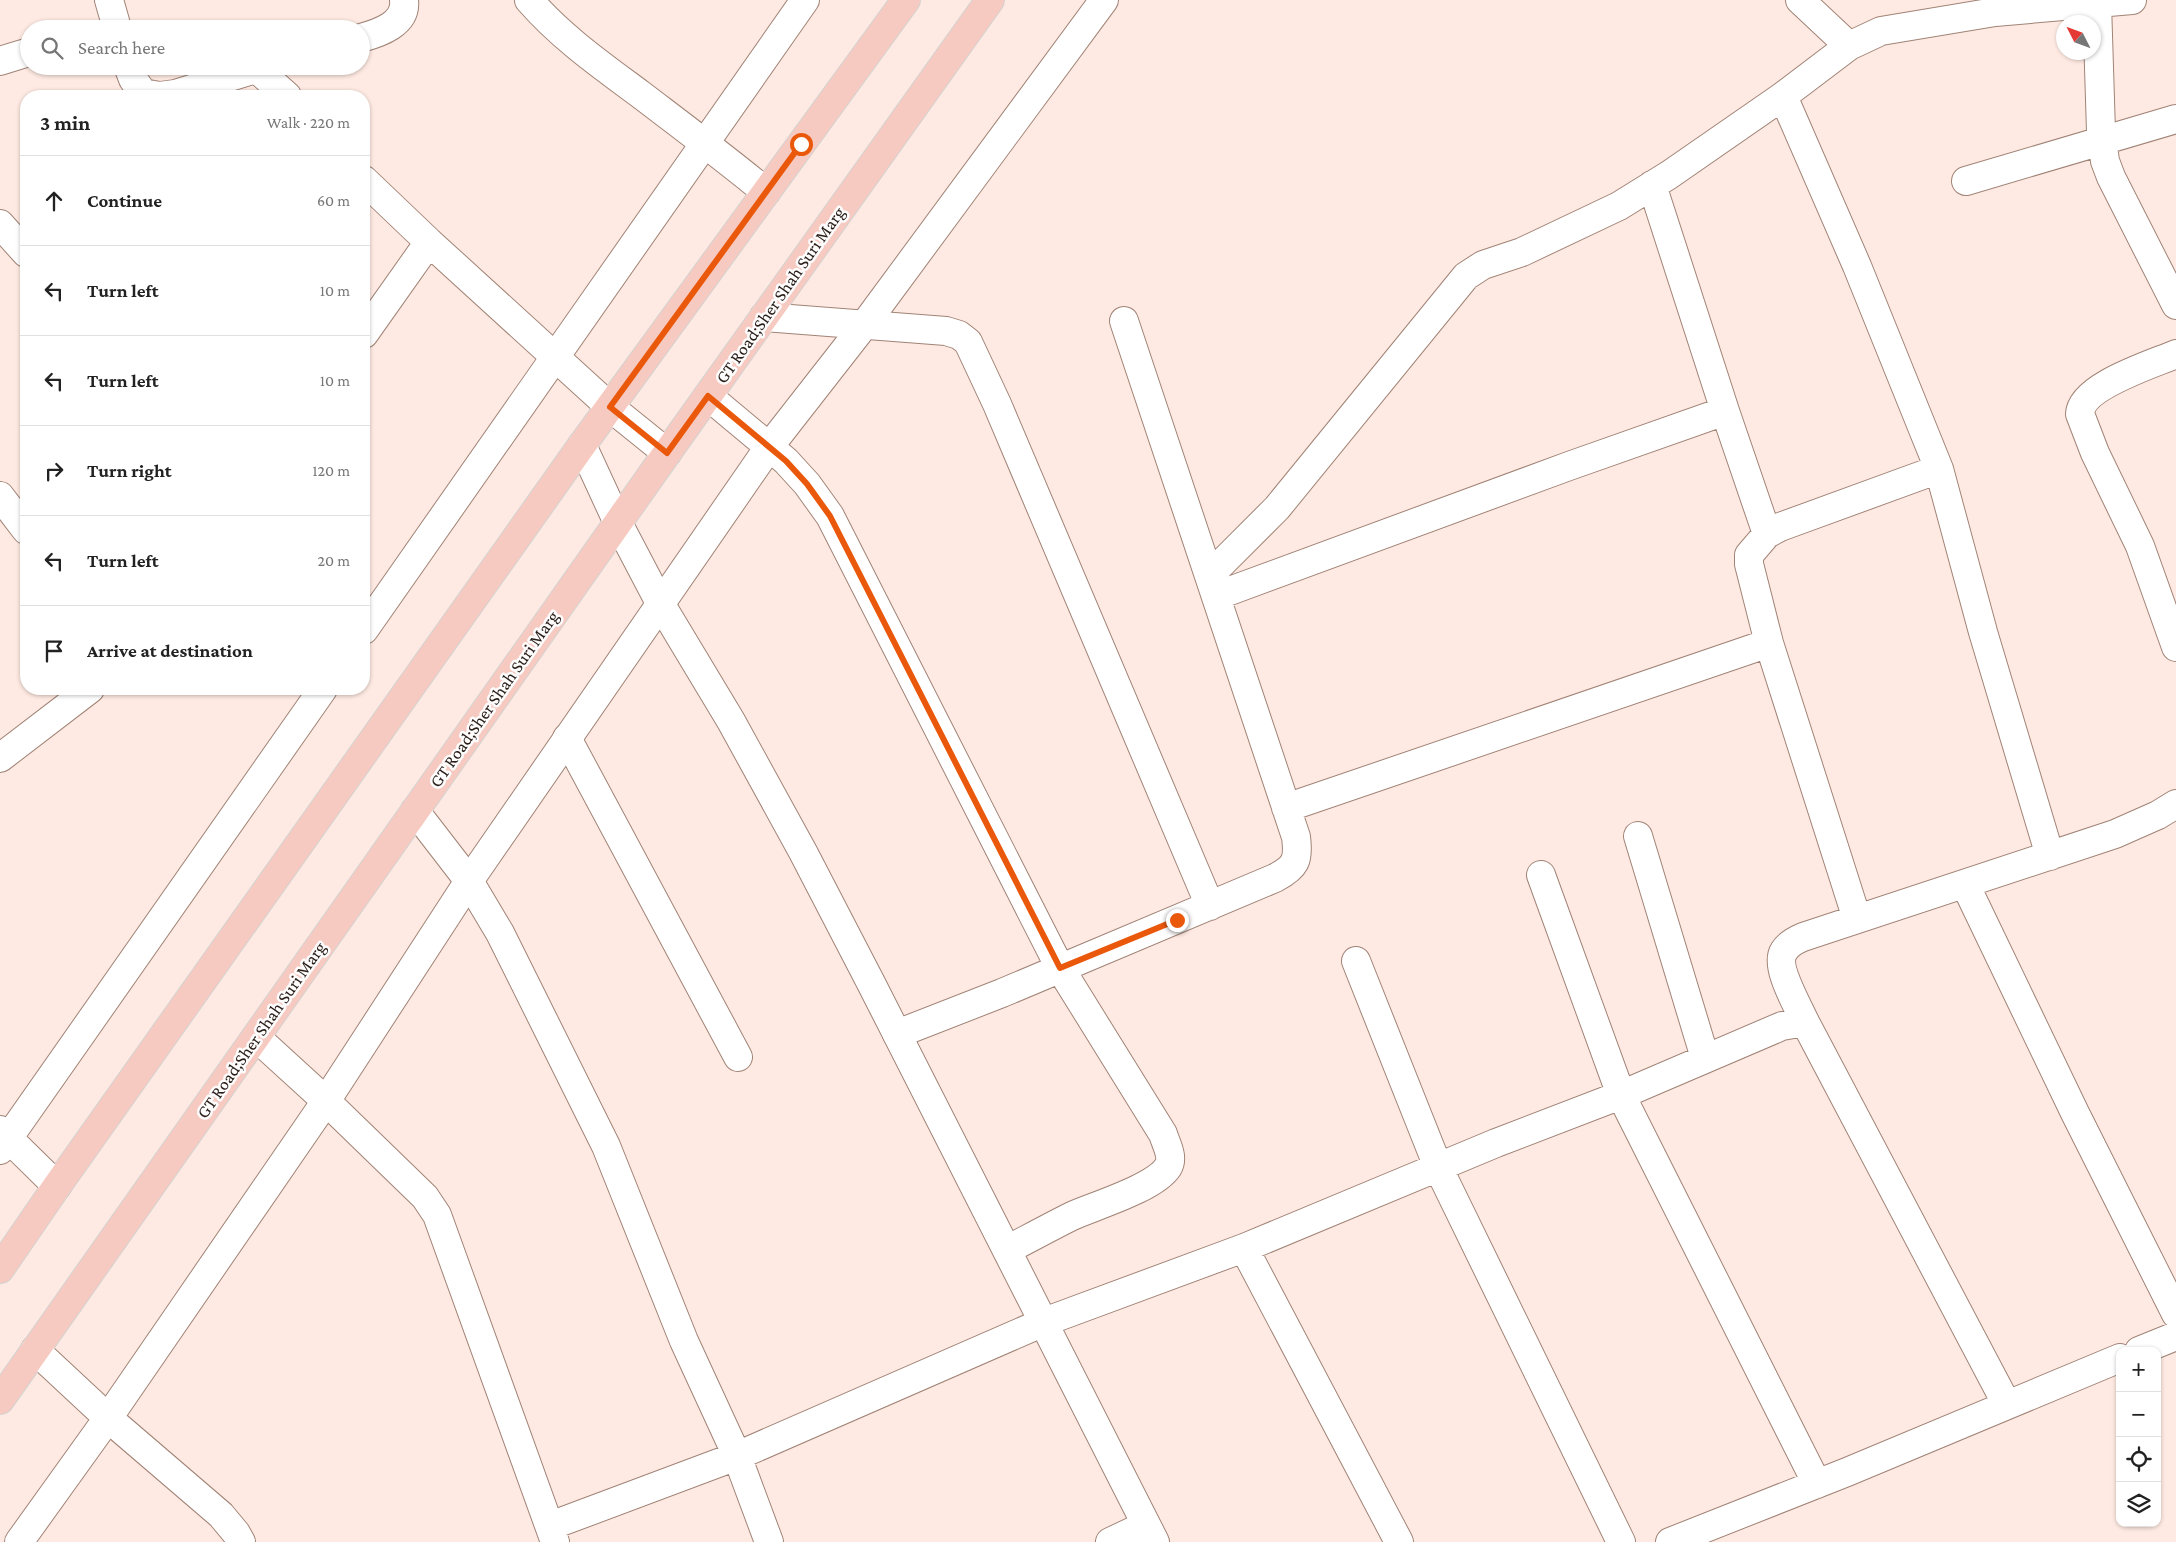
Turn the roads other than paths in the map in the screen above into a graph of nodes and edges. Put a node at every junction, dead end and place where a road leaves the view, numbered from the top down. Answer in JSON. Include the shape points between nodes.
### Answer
{"nodes":[{"id":1,"x":109,"y":0,"type":"edge"},
{"id":2,"x":404,"y":0,"type":"edge"},
{"id":3,"x":529,"y":0,"type":"edge"},
{"id":4,"x":805,"y":0,"type":"edge"},
{"id":5,"x":906,"y":0,"type":"edge"},
{"id":6,"x":990,"y":0,"type":"edge"},
{"id":7,"x":1104,"y":0,"type":"edge"},
{"id":8,"x":1800,"y":0,"type":"edge"},
{"id":9,"x":2132,"y":0,"type":"edge"},
{"id":10,"x":2097,"y":3,"type":"junction"},
{"id":11,"x":1993,"y":6,"type":"edge"},
{"id":12,"x":114,"y":20,"type":"edge"},
{"id":13,"x":370,"y":35,"type":"edge"},
{"id":14,"x":1849,"y":46,"type":"junction"},
{"id":15,"x":20,"y":55,"type":"edge"},
{"id":16,"x":0,"y":61,"type":"edge"},
{"id":17,"x":131,"y":75,"type":"edge"},
{"id":18,"x":236,"y":75,"type":"edge"},
{"id":19,"x":268,"y":75,"type":"edge"},
{"id":20,"x":141,"y":90,"type":"edge"},
{"id":21,"x":188,"y":90,"type":"edge"},
{"id":22,"x":282,"y":90,"type":"edge"},
{"id":23,"x":1783,"y":96,"type":"junction"},
{"id":24,"x":2176,"y":119,"type":"edge"},
{"id":25,"x":704,"y":142,"type":"junction"},
{"id":26,"x":2102,"y":142,"type":"junction"},
{"id":27,"x":1966,"y":180,"type":"dead end"},
{"id":28,"x":1652,"y":185,"type":"junction"},
{"id":29,"x":370,"y":186,"type":"edge"},
{"id":30,"x":766,"y":192,"type":"junction"},
{"id":31,"x":0,"y":224,"type":"edge"},
{"id":32,"x":428,"y":242,"type":"junction"},
{"id":33,"x":20,"y":246,"type":"edge"},
{"id":34,"x":2176,"y":305,"type":"edge"},
{"id":35,"x":764,"y":317,"type":"junction"},
{"id":36,"x":370,"y":321,"type":"edge"},
{"id":37,"x":1124,"y":321,"type":"dead end"},
{"id":38,"x":865,"y":324,"type":"junction"},
{"id":39,"x":2176,"y":354,"type":"edge"},
{"id":40,"x":554,"y":357,"type":"junction"},
{"id":41,"x":708,"y":396,"type":"junction"},
{"id":42,"x":610,"y":407,"type":"junction"},
{"id":43,"x":1725,"y":411,"type":"junction"},
{"id":44,"x":582,"y":445,"type":"junction"},
{"id":45,"x":769,"y":447,"type":"junction"},
{"id":46,"x":667,"y":453,"type":"junction"},
{"id":47,"x":1939,"y":469,"type":"junction"},
{"id":48,"x":618,"y":523,"type":"junction"},
{"id":49,"x":1767,"y":534,"type":"junction"},
{"id":50,"x":1213,"y":586,"type":"junction"},
{"id":51,"x":660,"y":603,"type":"junction"},
{"id":52,"x":370,"y":621,"type":"edge"},
{"id":53,"x":1769,"y":642,"type":"junction"},
{"id":54,"x":2176,"y":647,"type":"edge"},
{"id":55,"x":82,"y":695,"type":"edge"},
{"id":56,"x":318,"y":695,"type":"edge"},
{"id":57,"x":567,"y":738,"type":"junction"},
{"id":58,"x":0,"y":758,"type":"edge"},
{"id":59,"x":2176,"y":804,"type":"edge"},
{"id":60,"x":1286,"y":808,"type":"junction"},
{"id":61,"x":415,"y":811,"type":"junction"},
{"id":62,"x":1638,"y":836,"type":"dead end"},
{"id":63,"x":2050,"y":856,"type":"junction"},
{"id":64,"x":1541,"y":874,"type":"dead end"},
{"id":65,"x":468,"y":881,"type":"junction"},
{"id":66,"x":1965,"y":884,"type":"junction"},
{"id":67,"x":1210,"y":906,"type":"junction"},
{"id":68,"x":1856,"y":920,"type":"junction"},
{"id":69,"x":1356,"y":961,"type":"dead end"},
{"id":70,"x":1060,"y":968,"type":"junction"},
{"id":71,"x":1805,"y":1022,"type":"junction"},
{"id":72,"x":897,"y":1034,"type":"junction"},
{"id":73,"x":256,"y":1037,"type":"junction"},
{"id":74,"x":738,"y":1057,"type":"dead end"},
{"id":75,"x":1705,"y":1058,"type":"junction"},
{"id":76,"x":1621,"y":1095,"type":"junction"},
{"id":77,"x":326,"y":1101,"type":"junction"},
{"id":78,"x":3,"y":1140,"type":"edge"},
{"id":79,"x":1438,"y":1167,"type":"junction"},
{"id":80,"x":57,"y":1186,"type":"junction"},
{"id":81,"x":1244,"y":1248,"type":"junction"},
{"id":82,"x":1007,"y":1250,"type":"junction"},
{"id":83,"x":0,"y":1269,"type":"edge"},
{"id":84,"x":2176,"y":1314,"type":"edge"},
{"id":85,"x":1044,"y":1322,"type":"junction"},
{"id":86,"x":2176,"y":1336,"type":"edge"},
{"id":87,"x":2149,"y":1347,"type":"edge"},
{"id":88,"x":35,"y":1350,"type":"junction"},
{"id":89,"x":2116,"y":1360,"type":"edge"},
{"id":90,"x":0,"y":1400,"type":"edge"},
{"id":91,"x":2007,"y":1405,"type":"junction"},
{"id":92,"x":108,"y":1418,"type":"junction"},
{"id":93,"x":737,"y":1456,"type":"junction"},
{"id":94,"x":1817,"y":1484,"type":"junction"},
{"id":95,"x":1150,"y":1533,"type":"edge"},
{"id":96,"x":552,"y":1534,"type":"edge"},
{"id":97,"x":19,"y":1542,"type":"edge"},
{"id":98,"x":241,"y":1542,"type":"edge"},
{"id":99,"x":769,"y":1542,"type":"edge"},
{"id":100,"x":1110,"y":1542,"type":"edge"},
{"id":101,"x":1399,"y":1542,"type":"edge"},
{"id":102,"x":1620,"y":1542,"type":"edge"},
{"id":103,"x":1670,"y":1542,"type":"edge"}],
"edges":[{"from":1,"to":12,"type":"street"},
{"from":2,"to":13,"type":"street","via":[[399,19],[382,32]]},
{"from":3,"to":25,"type":"street","via":[[548,23]]},
{"from":4,"to":25,"type":"street"},
{"from":5,"to":30,"type":"main road"},
{"from":6,"to":35,"type":"main road","name":"GT Road;Sher Shah Suri Marg"},
{"from":7,"to":38,"type":"street"},
{"from":8,"to":14,"type":"street"},
{"from":9,"to":10,"type":"street"},
{"from":10,"to":11,"type":"street"},
{"from":10,"to":26,"type":"street"},
{"from":11,"to":14,"type":"street","via":[[1882,31]]},
{"from":14,"to":23,"type":"street"},
{"from":15,"to":16,"type":"street"},
{"from":17,"to":20,"type":"street"},
{"from":18,"to":21,"type":"street"},
{"from":19,"to":22,"type":"street"},
{"from":23,"to":28,"type":"street"},
{"from":23,"to":47,"type":"street","via":[[1857,266]]},
{"from":24,"to":26,"type":"street"},
{"from":25,"to":30,"type":"street"},
{"from":25,"to":40,"type":"street"},
{"from":26,"to":27,"type":"street"},
{"from":26,"to":34,"type":"street","via":[[2111,177]]},
{"from":28,"to":43,"type":"street"},
{"from":28,"to":50,"type":"street","via":[[1620,206],[1522,252],[1483,265],[1466,276]]},
{"from":29,"to":32,"type":"street"},
{"from":30,"to":42,"type":"main road"},
{"from":31,"to":33,"type":"street"},
{"from":32,"to":36,"type":"street"},
{"from":32,"to":40,"type":"street"},
{"from":35,"to":38,"type":"street"},
{"from":35,"to":41,"type":"main road","name":"GT Road;Sher Shah Suri Marg"},
{"from":37,"to":50,"type":"street"},
{"from":38,"to":45,"type":"street"},
{"from":38,"to":67,"type":"street","via":[[946,331],[960,335],[968,342]]},
{"from":39,"to":54,"type":"street","via":[[2107,384],[2089,396],[2080,407],[2080,414],[2140,546]]},
{"from":40,"to":42,"type":"street"},
{"from":40,"to":52,"type":"street"},
{"from":41,"to":45,"type":"street"},
{"from":41,"to":46,"type":"main road","name":"GT Road;Sher Shah Suri Marg"},
{"from":42,"to":44,"type":"main road"},
{"from":42,"to":46,"type":"street"},
{"from":43,"to":49,"type":"street"},
{"from":43,"to":50,"type":"street"},
{"from":44,"to":48,"type":"street"},
{"from":44,"to":80,"type":"main road"},
{"from":45,"to":51,"type":"street"},
{"from":45,"to":70,"type":"street","via":[[807,484],[830,516]]},
{"from":46,"to":48,"type":"main road","name":"GT Road;Sher Shah Suri Marg"},
{"from":47,"to":49,"type":"street"},
{"from":47,"to":63,"type":"street"},
{"from":48,"to":51,"type":"street"},
{"from":48,"to":61,"type":"main road","name":"GT Road;Sher Shah Suri Marg"},
{"from":49,"to":53,"type":"street","via":[[1749,555],[1749,564]]},
{"from":50,"to":60,"type":"street"},
{"from":51,"to":57,"type":"street"},
{"from":51,"to":72,"type":"street","via":[[731,721]]},
{"from":53,"to":60,"type":"street"},
{"from":53,"to":68,"type":"street"},
{"from":55,"to":58,"type":"street"},
{"from":56,"to":78,"type":"street"},
{"from":57,"to":65,"type":"street"},
{"from":57,"to":74,"type":"street"},
{"from":59,"to":63,"type":"street","via":[[2158,816],[2115,834]]},
{"from":60,"to":67,"type":"street","via":[[1296,836],[1298,854],[1291,869]]},
{"from":61,"to":65,"type":"street"},
{"from":61,"to":73,"type":"main road","name":"GT Road;Sher Shah Suri Marg"},
{"from":62,"to":75,"type":"street"},
{"from":63,"to":66,"type":"street"},
{"from":64,"to":76,"type":"street"},
{"from":65,"to":77,"type":"street"},
{"from":65,"to":93,"type":"street","via":[[500,933],[606,1146],[684,1342]]},
{"from":66,"to":68,"type":"street"},
{"from":66,"to":84,"type":"street"},
{"from":67,"to":70,"type":"street"},
{"from":68,"to":71,"type":"street","via":[[1803,937],[1782,952],[1780,961]]},
{"from":69,"to":79,"type":"street"},
{"from":70,"to":72,"type":"street"},
{"from":70,"to":82,"type":"street","via":[[1162,1134],[1170,1154],[1168,1167],[1133,1191],[1072,1216]]},
{"from":71,"to":75,"type":"street","via":[[1782,1026]]},
{"from":71,"to":91,"type":"street"},
{"from":72,"to":82,"type":"street"},
{"from":73,"to":77,"type":"street"},
{"from":73,"to":88,"type":"main road","name":"GT Road;Sher Shah Suri Marg"},
{"from":75,"to":76,"type":"street"},
{"from":76,"to":79,"type":"street"},
{"from":76,"to":94,"type":"street"},
{"from":77,"to":92,"type":"street"},
{"from":77,"to":96,"type":"street","via":[[425,1196],[437,1215]]},
{"from":78,"to":80,"type":"street"},
{"from":79,"to":81,"type":"street"},
{"from":79,"to":102,"type":"street"},
{"from":80,"to":83,"type":"main road"},
{"from":81,"to":85,"type":"street"},
{"from":81,"to":101,"type":"street"},
{"from":82,"to":85,"type":"street"},
{"from":85,"to":93,"type":"street"},
{"from":85,"to":95,"type":"street"},
{"from":86,"to":87,"type":"street"},
{"from":88,"to":90,"type":"main road","name":"GT Road;Sher Shah Suri Marg"},
{"from":88,"to":92,"type":"street"},
{"from":89,"to":91,"type":"street"},
{"from":91,"to":94,"type":"street"},
{"from":92,"to":97,"type":"street"},
{"from":92,"to":98,"type":"street","via":[[221,1515]]},
{"from":93,"to":96,"type":"street"},
{"from":93,"to":99,"type":"street"},
{"from":94,"to":103,"type":"street"},
{"from":95,"to":100,"type":"street"}]}
